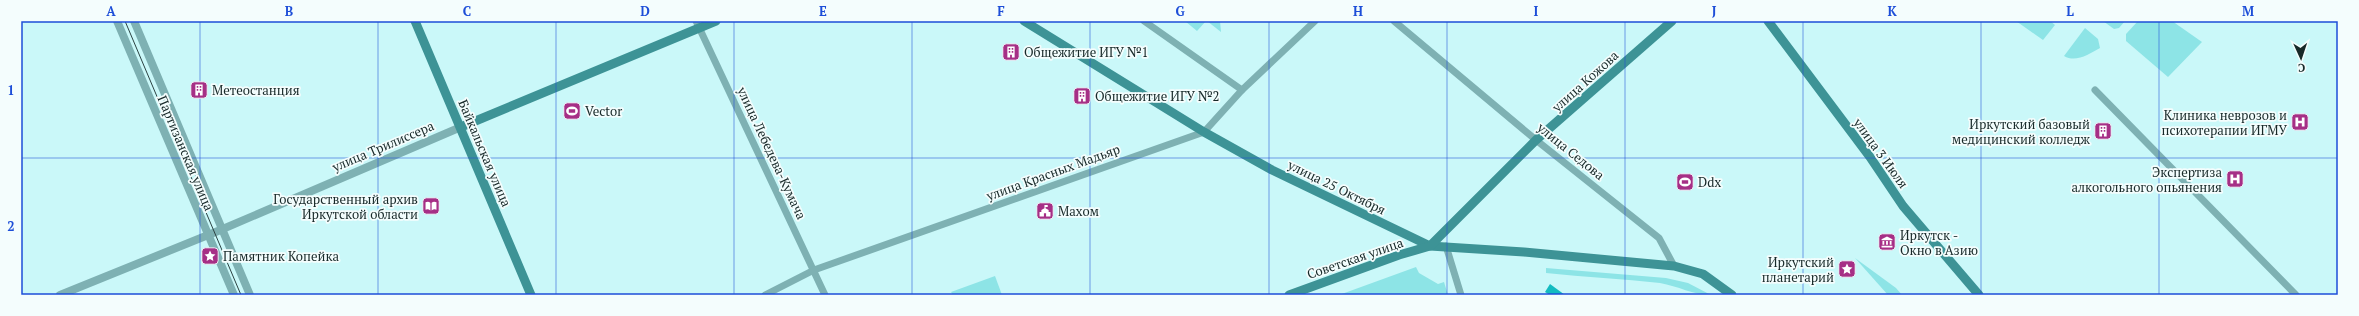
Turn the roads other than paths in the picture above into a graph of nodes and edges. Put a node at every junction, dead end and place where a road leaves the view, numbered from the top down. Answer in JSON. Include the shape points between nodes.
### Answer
{"nodes":[{"id":1,"x":117,"y":21,"type":"edge"},
{"id":2,"x":134,"y":21,"type":"edge"},
{"id":3,"x":415,"y":21,"type":"edge"},
{"id":4,"x":716,"y":21,"type":"edge"},
{"id":5,"x":1024,"y":21,"type":"edge"},
{"id":6,"x":1144,"y":21,"type":"edge"},
{"id":7,"x":1314,"y":21,"type":"edge"},
{"id":8,"x":1394,"y":21,"type":"edge"},
{"id":9,"x":1672,"y":21,"type":"edge"},
{"id":10,"x":1768,"y":21,"type":"edge"},
{"id":11,"x":698,"y":25,"type":"edge"},
{"id":12,"x":1242,"y":90,"type":"junction"},
{"id":13,"x":2095,"y":90,"type":"dead end"},
{"id":14,"x":461,"y":127,"type":"junction"},
{"id":15,"x":1204,"y":132,"type":"junction"},
{"id":16,"x":1536,"y":140,"type":"junction"},
{"id":17,"x":222,"y":229,"type":"junction"},
{"id":18,"x":208,"y":235,"type":"junction"},
{"id":19,"x":1430,"y":246,"type":"junction"},
{"id":20,"x":1446,"y":246,"type":"junction"},
{"id":21,"x":1674,"y":266,"type":"junction"},
{"id":22,"x":814,"y":270,"type":"junction"},
{"id":23,"x":60,"y":295,"type":"edge"},
{"id":24,"x":234,"y":295,"type":"edge"},
{"id":25,"x":250,"y":295,"type":"edge"},
{"id":26,"x":531,"y":295,"type":"edge"},
{"id":27,"x":766,"y":295,"type":"edge"},
{"id":28,"x":825,"y":295,"type":"edge"},
{"id":29,"x":1289,"y":295,"type":"edge"},
{"id":30,"x":1461,"y":295,"type":"edge"},
{"id":31,"x":1732,"y":295,"type":"edge"},
{"id":32,"x":1979,"y":295,"type":"edge"},
{"id":33,"x":2296,"y":295,"type":"edge"}],
"edges":[{"from":1,"to":18,"type":"street","name":"Партизанская улица"},
{"from":2,"to":17,"type":"street","name":"Партизанская улица"},
{"from":3,"to":14,"type":"main road","name":"Байкальская улица"},
{"from":4,"to":11,"type":"main road","name":"улица Трилиссера"},
{"from":5,"to":15,"type":"main road","name":"улица 25 Октября"},
{"from":6,"to":12,"type":"street"},
{"from":7,"to":12,"type":"street","name":"улица Красных Мадьяр"},
{"from":8,"to":16,"type":"street","name":"улица Седова"},
{"from":9,"to":16,"type":"main road","name":"улица Кожова"},
{"from":10,"to":32,"type":"main road","name":"улица 3 Июля","via":[[1903,206]]},
{"from":11,"to":14,"type":"main road","name":"улица Трилиссера"},
{"from":11,"to":22,"type":"street","name":"улица Лебедева-Кумача"},
{"from":12,"to":15,"type":"street","name":"улица Красных Мадьяр"},
{"from":13,"to":33,"type":"street"},
{"from":14,"to":17,"type":"street","name":"улица Трилиссера"},
{"from":14,"to":26,"type":"main road","name":"Байкальская улица"},
{"from":15,"to":19,"type":"main road","name":"улица 25 Октября","via":[[1272,170]]},
{"from":15,"to":22,"type":"street","name":"улица Красных Мадьяр"},
{"from":16,"to":19,"type":"main road","name":"улица Кожова"},
{"from":16,"to":21,"type":"street","name":"улица Седова","via":[[1659,238]]},
{"from":17,"to":18,"type":"street","name":"улица Трилиссера"},
{"from":17,"to":25,"type":"street","name":"Партизанская улица"},
{"from":18,"to":23,"type":"street","name":"улица Трилиссера"},
{"from":18,"to":24,"type":"street","name":"Партизанская улица"},
{"from":19,"to":20,"type":"main road","name":"улица 25 Октября"},
{"from":19,"to":29,"type":"main road","name":"Советская улица"},
{"from":20,"to":21,"type":"main road","name":"улица 25 Октября"},
{"from":20,"to":30,"type":"street"},
{"from":21,"to":31,"type":"main road","via":[[1703,274]]},
{"from":22,"to":27,"type":"street","name":"улица Красных Мадьяр"},
{"from":22,"to":28,"type":"street","name":"улица Лебедева-Кумача"}]}
